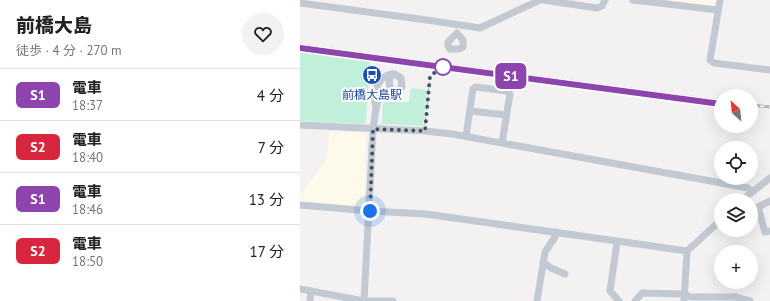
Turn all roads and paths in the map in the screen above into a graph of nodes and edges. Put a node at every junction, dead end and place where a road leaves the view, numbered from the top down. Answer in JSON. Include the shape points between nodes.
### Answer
{"nodes":[{"id":1,"x":542,"y":0,"type":"edge"},
{"id":2,"x":605,"y":0,"type":"edge"},
{"id":3,"x":633,"y":0,"type":"edge"},
{"id":4,"x":720,"y":0,"type":"edge"},
{"id":5,"x":300,"y":3,"type":"edge"},
{"id":6,"x":718,"y":10,"type":"junction"},
{"id":7,"x":770,"y":70,"type":"edge"},
{"id":8,"x":392,"y":74,"type":"junction"},
{"id":9,"x":430,"y":76,"type":"dead end"},
{"id":10,"x":394,"y":91,"type":"junction"},
{"id":11,"x":376,"y":108,"type":"junction"},
{"id":12,"x":470,"y":111,"type":"junction"},
{"id":13,"x":506,"y":116,"type":"junction"},
{"id":14,"x":300,"y":125,"type":"edge"},
{"id":15,"x":373,"y":129,"type":"junction"},
{"id":16,"x":425,"y":131,"type":"junction"},
{"id":17,"x":466,"y":136,"type":"junction"},
{"id":18,"x":502,"y":143,"type":"junction"},
{"id":19,"x":770,"y":178,"type":"edge"},
{"id":20,"x":752,"y":191,"type":"joint"},
{"id":21,"x":770,"y":201,"type":"edge"},
{"id":22,"x":300,"y":206,"type":"edge"},
{"id":23,"x":370,"y":211,"type":"junction"},
{"id":24,"x":714,"y":226,"type":"edge"},
{"id":25,"x":770,"y":231,"type":"edge"},
{"id":26,"x":556,"y":232,"type":"junction"},
{"id":27,"x":617,"y":242,"type":"junction"},
{"id":28,"x":687,"y":251,"type":"junction"},
{"id":29,"x":543,"y":262,"type":"junction"},
{"id":30,"x":565,"y":274,"type":"dead end"},
{"id":31,"x":300,"y":289,"type":"edge"},
{"id":32,"x":311,"y":291,"type":"junction"},
{"id":33,"x":684,"y":298,"type":"edge"},
{"id":34,"x":725,"y":299,"type":"edge"},
{"id":35,"x":746,"y":300,"type":"edge"},
{"id":36,"x":310,"y":301,"type":"edge"},
{"id":37,"x":364,"y":301,"type":"edge"},
{"id":38,"x":393,"y":301,"type":"edge"},
{"id":39,"x":537,"y":301,"type":"edge"},
{"id":40,"x":619,"y":301,"type":"edge"},
{"id":41,"x":635,"y":301,"type":"edge"}],
"edges":[{"from":1,"to":2,"type":"street","via":[[597,8],[602,6]]},
{"from":1,"to":5,"type":"street","via":[[480,28],[457,29],[427,20]]},
{"from":3,"to":6,"type":"street"},
{"from":4,"to":6,"type":"street"},
{"from":6,"to":7,"type":"street","via":[[710,60],[714,63]]},
{"from":8,"to":10,"type":"street","via":[[389,84]]},
{"from":8,"to":10,"type":"street","via":[[399,76],[402,81],[401,88]]},
{"from":8,"to":11,"type":"street","via":[[385,76],[377,85]]},
{"from":9,"to":16,"type":"path"},
{"from":10,"to":11,"type":"street","via":[[381,94]]},
{"from":11,"to":15,"type":"street"},
{"from":12,"to":13,"type":"street"},
{"from":12,"to":13,"type":"street","via":[[472,90],[475,87],[507,91],[510,94]]},
{"from":12,"to":17,"type":"street"},
{"from":13,"to":18,"type":"street"},
{"from":14,"to":15,"type":"street"},
{"from":15,"to":16,"type":"street"},
{"from":15,"to":23,"type":"street"},
{"from":16,"to":17,"type":"street"},
{"from":17,"to":18,"type":"street"},
{"from":18,"to":20,"type":"street","via":[[748,188]]},
{"from":19,"to":20,"type":"street"},
{"from":21,"to":25,"type":"street","via":[[758,207],[765,232]]},
{"from":22,"to":23,"type":"street"},
{"from":23,"to":26,"type":"street","via":[[426,214]]},
{"from":23,"to":37,"type":"street"},
{"from":24,"to":28,"type":"street"},
{"from":26,"to":27,"type":"street"},
{"from":26,"to":29,"type":"street","via":[[545,252]]},
{"from":27,"to":28,"type":"street"},
{"from":27,"to":40,"type":"street","via":[[610,291]]},
{"from":28,"to":33,"type":"street"},
{"from":29,"to":30,"type":"street"},
{"from":29,"to":39,"type":"street"},
{"from":31,"to":32,"type":"street"},
{"from":32,"to":36,"type":"street"},
{"from":32,"to":37,"type":"street"},
{"from":33,"to":34,"type":"street","via":[[691,296]]},
{"from":33,"to":41,"type":"street","via":[[642,294]]},
{"from":34,"to":35,"type":"street","via":[[735,297]]},
{"from":37,"to":38,"type":"street"}]}
